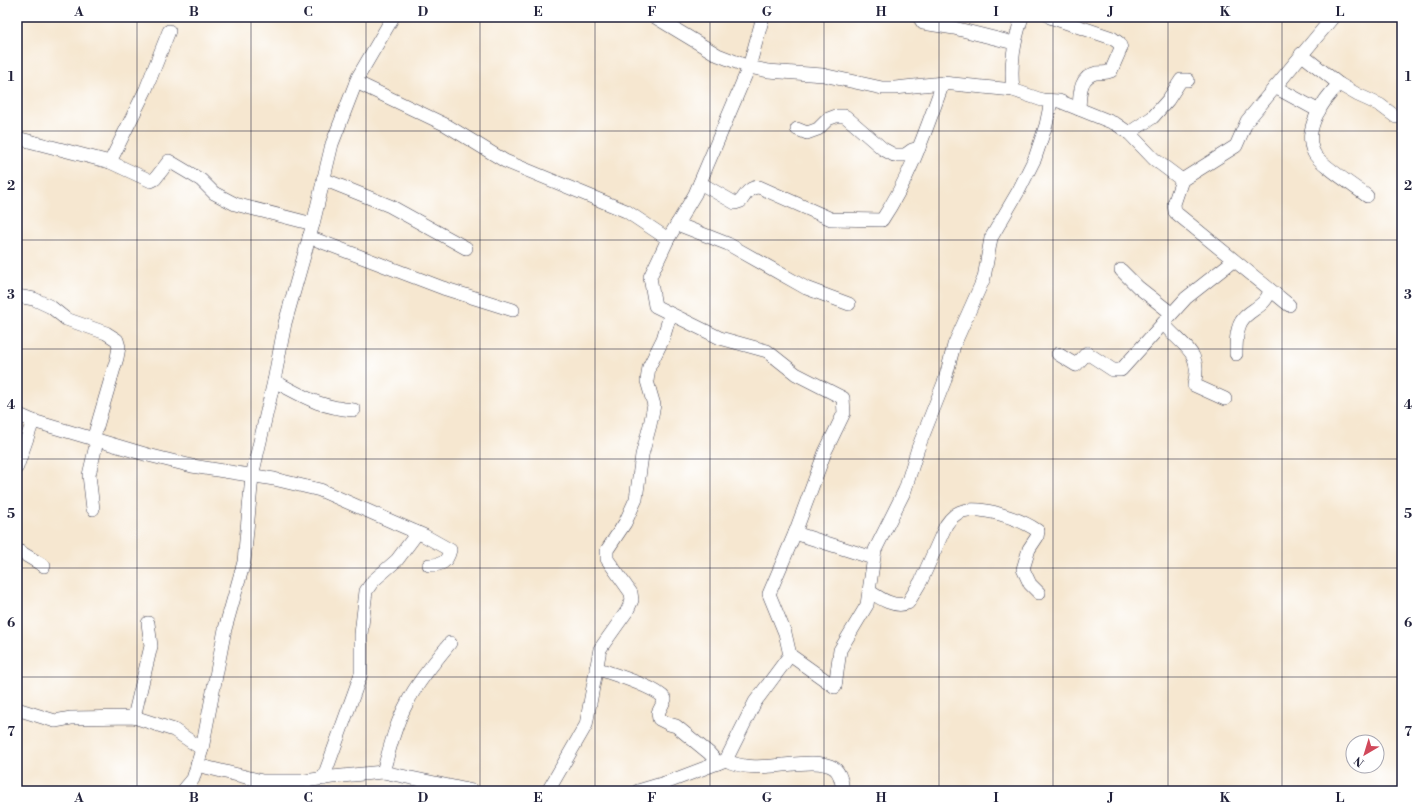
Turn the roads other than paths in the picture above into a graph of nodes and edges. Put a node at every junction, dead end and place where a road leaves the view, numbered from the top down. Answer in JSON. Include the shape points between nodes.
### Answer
{"nodes":[{"id":1,"x":393,"y":17,"type":"edge"},
{"id":2,"x":655,"y":17,"type":"edge"},
{"id":3,"x":763,"y":17,"type":"edge"},
{"id":4,"x":919,"y":17,"type":"edge"},
{"id":5,"x":1022,"y":17,"type":"edge"},
{"id":6,"x":1050,"y":17,"type":"edge"},
{"id":7,"x":1333,"y":17,"type":"edge"},
{"id":8,"x":169,"y":31,"type":"dead end"},
{"id":9,"x":1014,"y":43,"type":"junction"},
{"id":10,"x":1301,"y":54,"type":"junction"},
{"id":11,"x":749,"y":67,"type":"junction"},
{"id":12,"x":1188,"y":80,"type":"dead end"},
{"id":13,"x":356,"y":82,"type":"junction"},
{"id":14,"x":943,"y":83,"type":"junction"},
{"id":15,"x":1339,"y":84,"type":"junction"},
{"id":16,"x":1275,"y":87,"type":"junction"},
{"id":17,"x":1013,"y":90,"type":"junction"},
{"id":18,"x":1051,"y":101,"type":"junction"},
{"id":19,"x":1079,"y":109,"type":"junction"},
{"id":20,"x":1319,"y":110,"type":"junction"},
{"id":21,"x":1396,"y":117,"type":"dead end"},
{"id":22,"x":797,"y":129,"type":"dead end"},
{"id":23,"x":1129,"y":133,"type":"junction"},
{"id":24,"x":17,"y":138,"type":"edge"},
{"id":25,"x":919,"y":148,"type":"junction"},
{"id":26,"x":110,"y":162,"type":"junction"},
{"id":27,"x":323,"y":179,"type":"junction"},
{"id":28,"x":1182,"y":180,"type":"junction"},
{"id":29,"x":700,"y":183,"type":"junction"},
{"id":30,"x":1367,"y":196,"type":"dead end"},
{"id":31,"x":313,"y":224,"type":"junction"},
{"id":32,"x":676,"y":224,"type":"junction"},
{"id":33,"x":309,"y":237,"type":"junction"},
{"id":34,"x":668,"y":239,"type":"junction"},
{"id":35,"x":466,"y":248,"type":"dead end"},
{"id":36,"x":1233,"y":261,"type":"junction"},
{"id":37,"x":1121,"y":270,"type":"dead end"},
{"id":38,"x":1270,"y":290,"type":"junction"},
{"id":39,"x":17,"y":296,"type":"edge"},
{"id":40,"x":848,"y":304,"type":"dead end"},
{"id":41,"x":1289,"y":305,"type":"dead end"},
{"id":42,"x":513,"y":310,"type":"dead end"},
{"id":43,"x":1171,"y":313,"type":"junction"},
{"id":44,"x":670,"y":314,"type":"junction"},
{"id":45,"x":1163,"y":323,"type":"junction"},
{"id":46,"x":1058,"y":354,"type":"dead end"},
{"id":47,"x":1236,"y":354,"type":"dead end"},
{"id":48,"x":274,"y":381,"type":"junction"},
{"id":49,"x":1225,"y":400,"type":"dead end"},
{"id":50,"x":354,"y":410,"type":"dead end"},
{"id":51,"x":17,"y":414,"type":"edge"},
{"id":52,"x":33,"y":421,"type":"junction"},
{"id":53,"x":95,"y":440,"type":"junction"},
{"id":54,"x":17,"y":467,"type":"edge"},
{"id":55,"x":252,"y":476,"type":"junction"},
{"id":56,"x":93,"y":509,"type":"dead end"},
{"id":57,"x":416,"y":532,"type":"junction"},
{"id":58,"x":795,"y":533,"type":"junction"},
{"id":59,"x":17,"y":550,"type":"edge"},
{"id":60,"x":873,"y":558,"type":"junction"},
{"id":61,"x":429,"y":565,"type":"dead end"},
{"id":62,"x":44,"y":566,"type":"dead end"},
{"id":63,"x":870,"y":591,"type":"junction"},
{"id":64,"x":1039,"y":593,"type":"dead end"},
{"id":65,"x":148,"y":623,"type":"dead end"},
{"id":66,"x":450,"y":643,"type":"dead end"},
{"id":67,"x":790,"y":655,"type":"junction"},
{"id":68,"x":596,"y":668,"type":"junction"},
{"id":69,"x":17,"y":709,"type":"edge"},
{"id":70,"x":134,"y":717,"type":"junction"},
{"id":71,"x":202,"y":749,"type":"junction"},
{"id":72,"x":722,"y":762,"type":"junction"},
{"id":73,"x":197,"y":765,"type":"junction"},
{"id":74,"x":383,"y":772,"type":"junction"},
{"id":75,"x":324,"y":779,"type":"junction"},
{"id":76,"x":183,"y":791,"type":"edge"},
{"id":77,"x":473,"y":791,"type":"edge"},
{"id":78,"x":548,"y":791,"type":"edge"},
{"id":79,"x":638,"y":791,"type":"edge"},
{"id":80,"x":843,"y":791,"type":"edge"}],
"edges":[{"from":1,"to":13,"type":"street"},
{"from":2,"to":11,"type":"street","via":[[718,55]]},
{"from":3,"to":11,"type":"street"},
{"from":4,"to":9,"type":"street","via":[[923,23]]},
{"from":5,"to":9,"type":"street"},
{"from":6,"to":19,"type":"street","via":[[1112,38],[1121,48],[1111,71],[1086,76],[1082,81]]},
{"from":7,"to":10,"type":"street"},
{"from":8,"to":26,"type":"street","via":[[146,89]]},
{"from":9,"to":17,"type":"street","via":[[1011,70]]},
{"from":10,"to":15,"type":"street"},
{"from":10,"to":16,"type":"street"},
{"from":11,"to":14,"type":"street","via":[[831,76],[882,88]]},
{"from":11,"to":29,"type":"street"},
{"from":12,"to":23,"type":"street","via":[[1181,80],[1153,117]]},
{"from":13,"to":27,"type":"street","via":[[332,144]]},
{"from":13,"to":34,"type":"street","via":[[446,125],[505,161],[626,212]]},
{"from":14,"to":17,"type":"street"},
{"from":14,"to":25,"type":"street"},
{"from":15,"to":20,"type":"street"},
{"from":15,"to":21,"type":"street","via":[[1380,105]]},
{"from":16,"to":20,"type":"street"},
{"from":16,"to":28,"type":"street","via":[[1247,122],[1234,148]]},
{"from":17,"to":18,"type":"street"},
{"from":18,"to":19,"type":"street","via":[[1059,101]]},
{"from":18,"to":60,"type":"street","via":[[1035,158],[1020,190],[991,238],[984,278],[954,345],[945,380],[904,490]]},
{"from":19,"to":23,"type":"street","via":[[1099,116]]},
{"from":20,"to":30,"type":"street","via":[[1311,136],[1316,157]]},
{"from":22,"to":25,"type":"street","via":[[807,133],[818,129],[828,118],[845,116],[883,149],[894,155],[905,155]]},
{"from":23,"to":28,"type":"street","via":[[1154,159]]},
{"from":24,"to":26,"type":"street"},
{"from":25,"to":29,"type":"street","via":[[903,185],[882,220],[830,218],[759,187],[753,187],[746,192],[741,201],[735,203]]},
{"from":26,"to":31,"type":"street","via":[[151,181],[169,161],[231,202]]},
{"from":27,"to":31,"type":"street"},
{"from":27,"to":35,"type":"street","via":[[390,206]]},
{"from":28,"to":36,"type":"street","via":[[1174,204],[1175,212]]},
{"from":29,"to":32,"type":"street"},
{"from":31,"to":33,"type":"street"},
{"from":32,"to":34,"type":"street"},
{"from":32,"to":40,"type":"street","via":[[728,244],[806,288]]},
{"from":33,"to":42,"type":"street","via":[[443,288]]},
{"from":33,"to":48,"type":"street","via":[[285,323]]},
{"from":34,"to":44,"type":"street","via":[[650,277],[655,306]]},
{"from":36,"to":38,"type":"street"},
{"from":36,"to":43,"type":"street"},
{"from":37,"to":43,"type":"street"},
{"from":38,"to":41,"type":"street"},
{"from":38,"to":47,"type":"street","via":[[1267,300],[1241,322]]},
{"from":39,"to":53,"type":"street","via":[[40,301],[66,319],[106,333],[117,340],[117,358]]},
{"from":43,"to":45,"type":"street"},
{"from":44,"to":58,"type":"street","via":[[720,338],[767,351],[796,374],[843,398],[844,413],[825,452]]},
{"from":44,"to":68,"type":"street","via":[[663,339],[649,367],[647,381],[654,405],[642,455],[636,499],[625,523],[607,550],[607,559],[632,600],[600,649]]},
{"from":45,"to":46,"type":"street","via":[[1121,370],[1113,370],[1087,353],[1076,365]]},
{"from":45,"to":49,"type":"street","via":[[1196,359],[1197,374],[1194,385]]},
{"from":48,"to":50,"type":"street","via":[[312,402],[332,408]]},
{"from":48,"to":55,"type":"street"},
{"from":51,"to":52,"type":"street"},
{"from":52,"to":53,"type":"street"},
{"from":52,"to":54,"type":"street"},
{"from":53,"to":55,"type":"street","via":[[192,466]]},
{"from":53,"to":56,"type":"street","via":[[89,476]]},
{"from":55,"to":57,"type":"street","via":[[320,490]]},
{"from":55,"to":71,"type":"street","via":[[244,562],[225,629]]},
{"from":57,"to":61,"type":"street","via":[[450,550],[448,559],[440,565]]},
{"from":57,"to":75,"type":"street","via":[[416,536],[397,560],[373,581],[366,591],[361,634],[361,674]]},
{"from":58,"to":60,"type":"street"},
{"from":58,"to":67,"type":"street","via":[[769,594],[785,633]]},
{"from":59,"to":62,"type":"street"},
{"from":60,"to":63,"type":"street"},
{"from":63,"to":64,"type":"street","via":[[896,604],[908,603],[921,581],[946,525],[952,517],[963,511],[974,511],[996,513],[1038,531],[1023,569],[1030,584]]},
{"from":63,"to":67,"type":"street","via":[[867,605],[840,650],[835,687]]},
{"from":65,"to":70,"type":"street","via":[[150,646]]},
{"from":66,"to":74,"type":"street","via":[[407,701]]},
{"from":67,"to":72,"type":"street","via":[[755,702]]},
{"from":68,"to":72,"type":"street","via":[[662,694],[665,699],[658,713],[659,719],[676,726]]},
{"from":68,"to":78,"type":"street","via":[[586,725]]},
{"from":69,"to":70,"type":"street","via":[[55,721],[71,718]]},
{"from":70,"to":71,"type":"street","via":[[174,730]]},
{"from":71,"to":73,"type":"street"},
{"from":72,"to":79,"type":"street"},
{"from":72,"to":80,"type":"street","via":[[764,768],[811,764],[828,766],[839,774]]},
{"from":73,"to":75,"type":"street","via":[[262,781]]},
{"from":73,"to":76,"type":"street","via":[[193,779]]},
{"from":74,"to":75,"type":"street"},
{"from":74,"to":77,"type":"street"}]}
